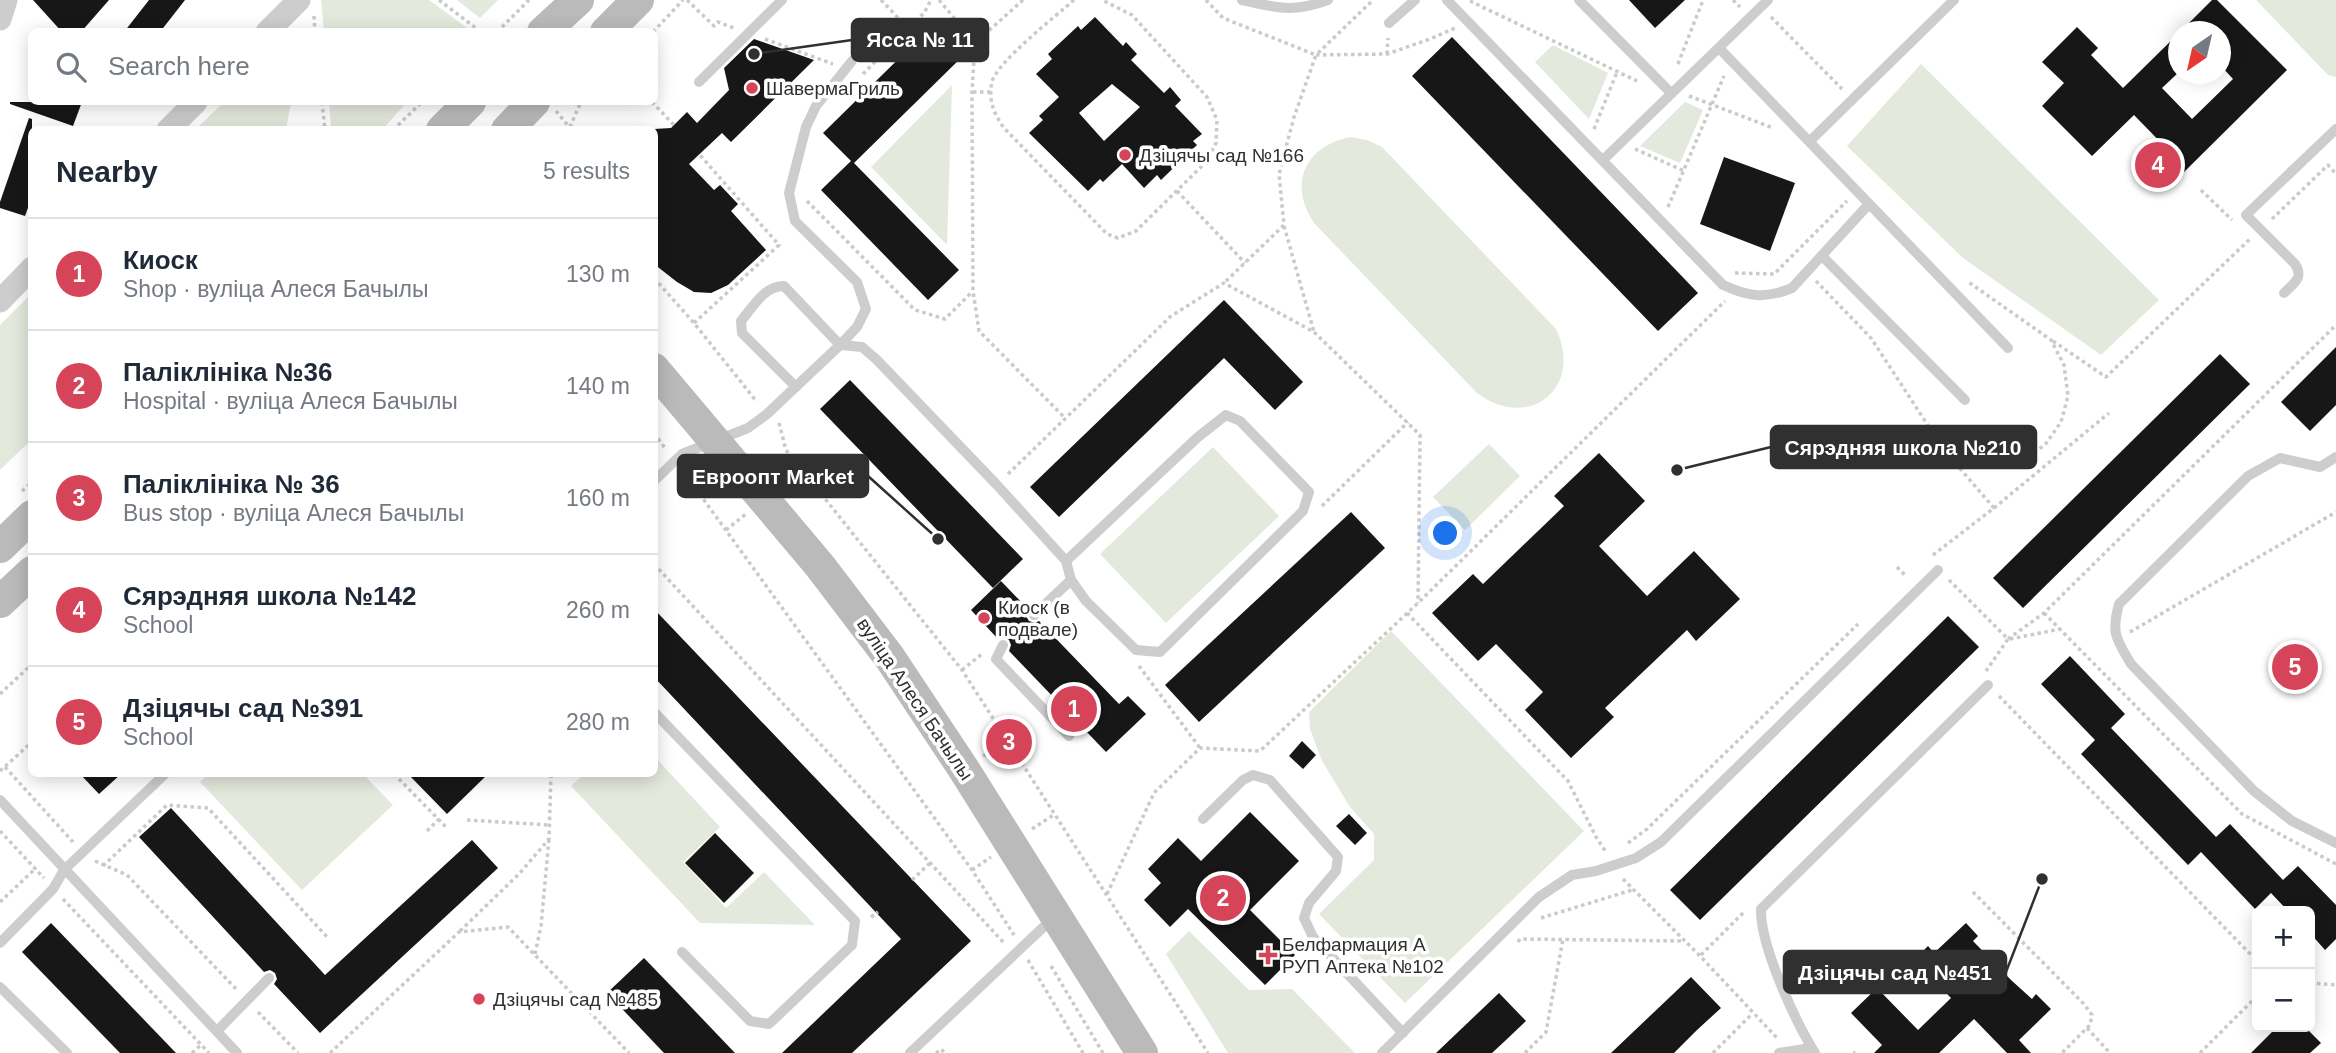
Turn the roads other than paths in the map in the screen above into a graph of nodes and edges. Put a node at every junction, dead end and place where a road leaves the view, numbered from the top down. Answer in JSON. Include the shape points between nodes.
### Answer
{"nodes":[{"id":1,"x":6,"y":0,"type":"edge"},
{"id":2,"x":299,"y":0,"type":"edge"},
{"id":3,"x":578,"y":0,"type":"edge"},
{"id":4,"x":638,"y":0,"type":"edge"},
{"id":5,"x":782,"y":0,"type":"edge"},
{"id":6,"x":1242,"y":0,"type":"edge"},
{"id":7,"x":1328,"y":0,"type":"edge"},
{"id":8,"x":1415,"y":0,"type":"edge"},
{"id":9,"x":1447,"y":0,"type":"edge"},
{"id":10,"x":1579,"y":0,"type":"edge"},
{"id":11,"x":1768,"y":0,"type":"edge"},
{"id":12,"x":1954,"y":0,"type":"edge"},
{"id":13,"x":0,"y":19,"type":"edge"},
{"id":14,"x":1389,"y":23,"type":"dead end"},
{"id":15,"x":271,"y":28,"type":"edge"},
{"id":16,"x":548,"y":28,"type":"edge"},
{"id":17,"x":610,"y":28,"type":"edge"},
{"id":18,"x":1719,"y":48,"type":"junction"},
{"id":19,"x":850,"y":65,"type":"road end"},
{"id":20,"x":699,"y":82,"type":"dead end"},
{"id":21,"x":1671,"y":93,"type":"junction"},
{"id":22,"x":193,"y":105,"type":"edge"},
{"id":23,"x":467,"y":105,"type":"edge"},
{"id":24,"x":545,"y":106,"type":"edge"},
{"id":25,"x":172,"y":126,"type":"edge"},
{"id":26,"x":446,"y":126,"type":"edge"},
{"id":27,"x":513,"y":126,"type":"edge"},
{"id":28,"x":2336,"y":129,"type":"edge"},
{"id":29,"x":1810,"y":141,"type":"junction"},
{"id":30,"x":1604,"y":159,"type":"junction"},
{"id":31,"x":1869,"y":204,"type":"junction"},
{"id":32,"x":1822,"y":256,"type":"junction"},
{"id":33,"x":28,"y":272,"type":"edge"},
{"id":34,"x":2284,"y":293,"type":"dead end"},
{"id":35,"x":0,"y":301,"type":"edge"},
{"id":36,"x":841,"y":345,"type":"junction"},
{"id":37,"x":2008,"y":348,"type":"dead end"},
{"id":38,"x":658,"y":374,"type":"edge"},
{"id":39,"x":796,"y":387,"type":"junction"},
{"id":40,"x":1965,"y":400,"type":"dead end"},
{"id":41,"x":715,"y":439,"type":"junction"},
{"id":42,"x":2336,"y":457,"type":"edge"},
{"id":43,"x":658,"y":477,"type":"edge"},
{"id":44,"x":28,"y":520,"type":"edge"},
{"id":45,"x":0,"y":547,"type":"edge"},
{"id":46,"x":1066,"y":561,"type":"junction"},
{"id":47,"x":1938,"y":570,"type":"road end"},
{"id":48,"x":28,"y":576,"type":"edge"},
{"id":49,"x":1071,"y":580,"type":"junction"},
{"id":50,"x":0,"y":602,"type":"edge"},
{"id":51,"x":1034,"y":615,"type":"dead end"},
{"id":52,"x":1003,"y":645,"type":"dead end"},
{"id":53,"x":1988,"y":685,"type":"road end"},
{"id":54,"x":658,"y":716,"type":"edge"},
{"id":55,"x":1069,"y":736,"type":"dead end"},
{"id":56,"x":162,"y":777,"type":"edge"},
{"id":57,"x":0,"y":800,"type":"edge"},
{"id":58,"x":1203,"y":819,"type":"dead end"},
{"id":59,"x":2336,"y":843,"type":"edge"},
{"id":60,"x":64,"y":870,"type":"junction"},
{"id":61,"x":1056,"y":915,"type":"junction"},
{"id":62,"x":0,"y":943,"type":"edge"},
{"id":63,"x":682,"y":952,"type":"dead end"},
{"id":64,"x":269,"y":978,"type":"dead end"},
{"id":65,"x":0,"y":987,"type":"edge"},
{"id":66,"x":217,"y":1031,"type":"junction"},
{"id":67,"x":1403,"y":1033,"type":"junction"},
{"id":68,"x":1813,"y":1050,"type":"edge"},
{"id":69,"x":1782,"y":1052,"type":"edge"},
{"id":70,"x":67,"y":1053,"type":"edge"},
{"id":71,"x":237,"y":1053,"type":"edge"},
{"id":72,"x":910,"y":1053,"type":"edge"},
{"id":73,"x":1142,"y":1053,"type":"edge"},
{"id":74,"x":1381,"y":1053,"type":"edge"}],
"edges":[{"from":1,"to":13,"type":"street"},
{"from":2,"to":15,"type":"street"},
{"from":3,"to":16,"type":"street"},
{"from":4,"to":17,"type":"street"},
{"from":5,"to":20,"type":"lane"},
{"from":6,"to":7,"type":"lane","via":[[1287,10]]},
{"from":8,"to":14,"type":"lane"},
{"from":9,"to":30,"type":"lane"},
{"from":10,"to":21,"type":"lane"},
{"from":11,"to":18,"type":"lane"},
{"from":12,"to":29,"type":"lane"},
{"from":18,"to":21,"type":"lane"},
{"from":18,"to":29,"type":"lane"},
{"from":19,"to":36,"type":"lane","via":[[816,106],[789,193],[795,221],[857,282],[866,309]]},
{"from":21,"to":30,"type":"lane"},
{"from":22,"to":25,"type":"street"},
{"from":23,"to":26,"type":"street"},
{"from":24,"to":27,"type":"street"},
{"from":28,"to":34,"type":"lane","via":[[2246,215],[2300,272]]},
{"from":29,"to":31,"type":"lane"},
{"from":30,"to":32,"type":"lane","via":[[1723,285],[1759,296],[1775,295],[1792,288]]},
{"from":31,"to":32,"type":"lane"},
{"from":31,"to":37,"type":"lane"},
{"from":32,"to":40,"type":"lane"},
{"from":33,"to":35,"type":"street"},
{"from":36,"to":39,"type":"lane"},
{"from":36,"to":39,"type":"lane","via":[[784,286],[767,291],[741,321],[741,333]]},
{"from":36,"to":46,"type":"lane","via":[[862,347],[877,360]]},
{"from":38,"to":41,"type":"street","name":"вуліца Алеся Бачылы"},
{"from":39,"to":41,"type":"lane","via":[[748,428]]},
{"from":41,"to":43,"type":"lane","via":[[682,454]]},
{"from":41,"to":61,"type":"street","name":"вуліца Алеся Бачылы","via":[[890,658]]},
{"from":42,"to":59,"type":"lane","via":[[2320,467],[2280,458],[2248,476],[2119,604],[2113,625],[2116,640],[2131,664],[2254,791],[2292,821]]},
{"from":44,"to":45,"type":"street"},
{"from":46,"to":49,"type":"lane"},
{"from":46,"to":49,"type":"lane","via":[[1226,415],[1240,421],[1308,492],[1303,511],[1160,652],[1136,650]]},
{"from":47,"to":67,"type":"lane","via":[[1661,842],[1636,858],[1611,861],[1572,875],[1539,897]]},
{"from":48,"to":50,"type":"street"},
{"from":49,"to":51,"type":"lane"},
{"from":52,"to":55,"type":"lane","via":[[996,659]]},
{"from":53,"to":68,"type":"lane","via":[[1762,909],[1761,925],[1774,966]]},
{"from":54,"to":63,"type":"lane","via":[[855,922],[852,945],[769,1024],[750,1021]]},
{"from":56,"to":60,"type":"lane"},
{"from":57,"to":60,"type":"lane"},
{"from":58,"to":67,"type":"lane","via":[[1243,780],[1253,775],[1270,780],[1338,856],[1336,871],[1309,902],[1304,918],[1313,937]]},
{"from":60,"to":62,"type":"lane","via":[[53,889]]},
{"from":60,"to":66,"type":"lane"},
{"from":61,"to":72,"type":"lane"},
{"from":61,"to":73,"type":"street","name":"вуліца Алеся Бачылы"},
{"from":64,"to":66,"type":"lane"},
{"from":65,"to":70,"type":"lane"},
{"from":66,"to":71,"type":"lane"},
{"from":67,"to":74,"type":"lane"},
{"from":68,"to":69,"type":"lane"}]}
